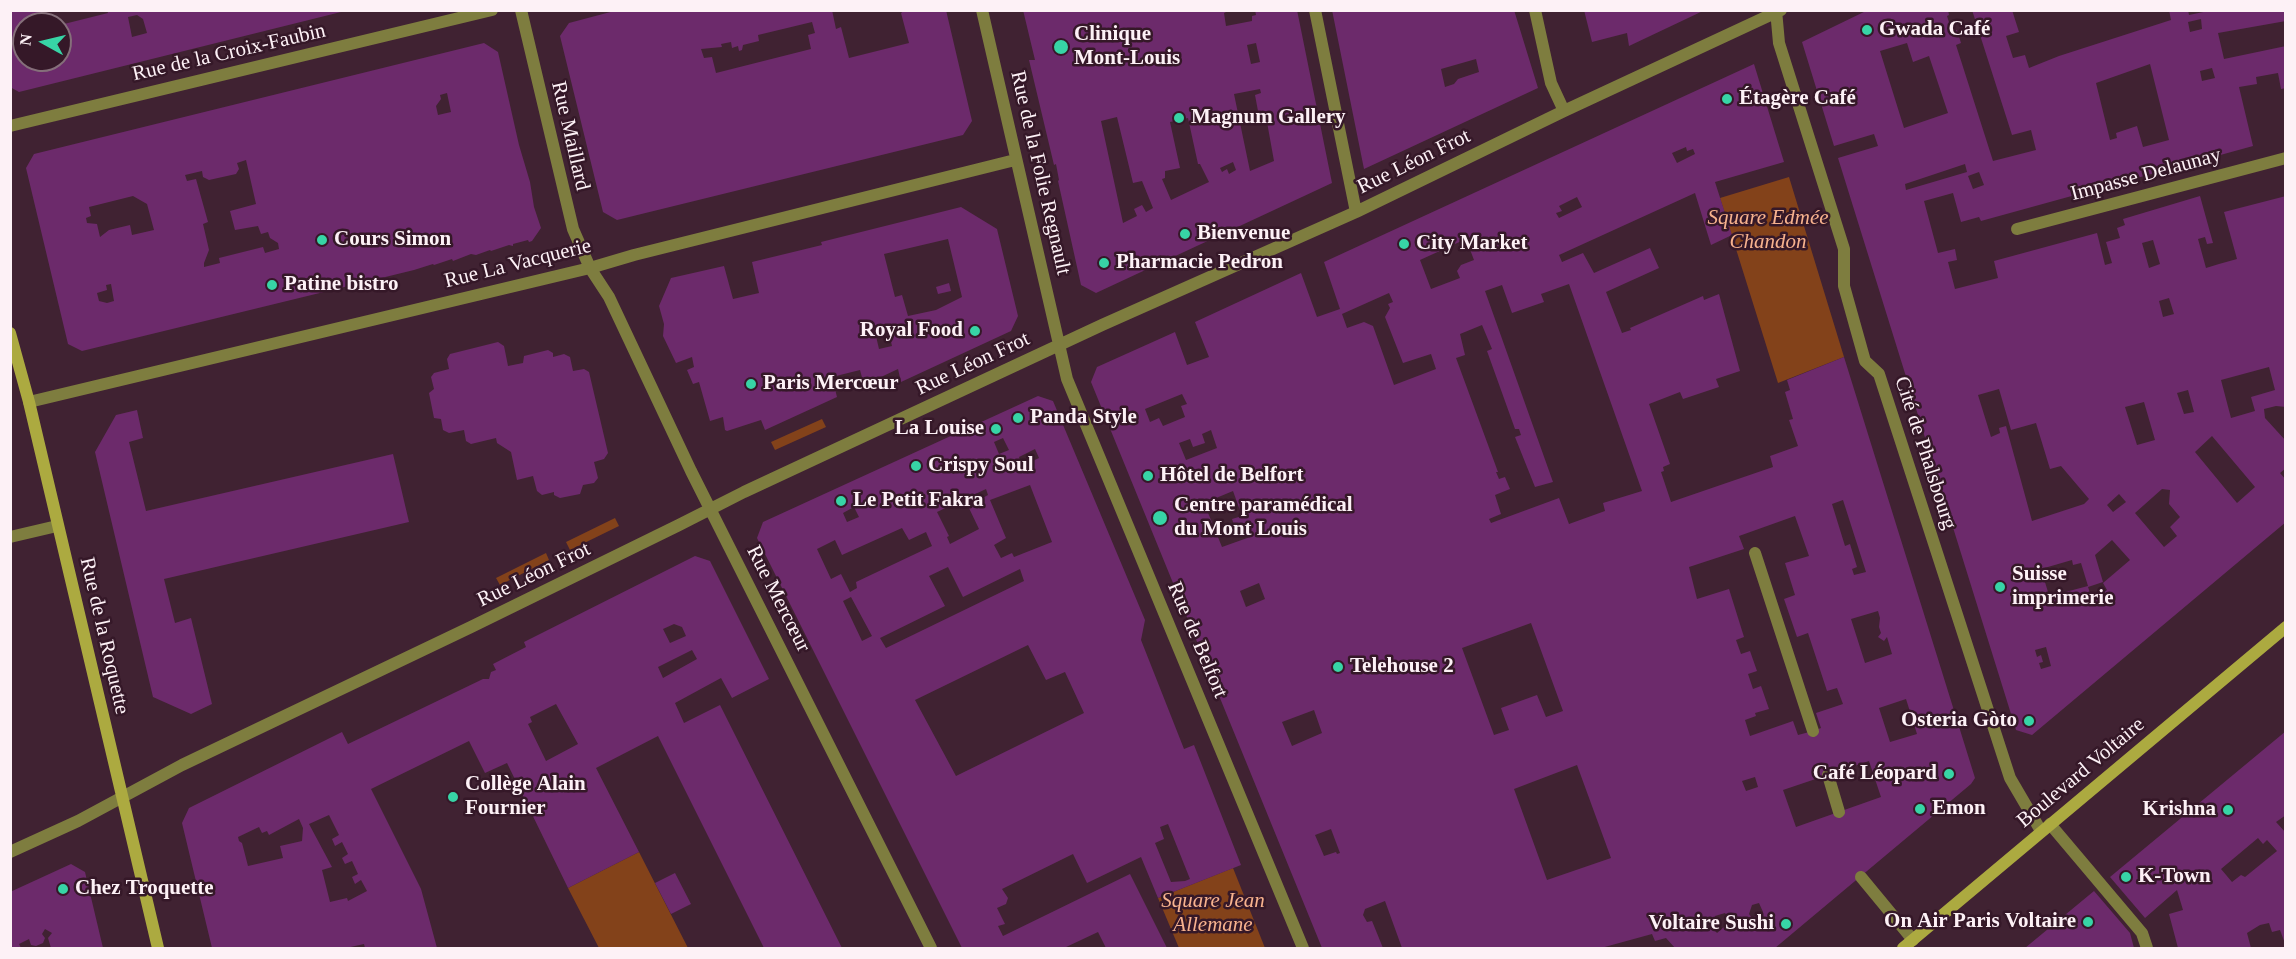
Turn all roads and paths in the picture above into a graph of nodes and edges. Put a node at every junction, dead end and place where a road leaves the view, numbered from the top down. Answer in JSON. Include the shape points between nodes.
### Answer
{"nodes":[{"id":1,"x":492,"y":10,"type":"edge"},
{"id":2,"x":520,"y":10,"type":"edge"},
{"id":3,"x":982,"y":10,"type":"edge"},
{"id":4,"x":1315,"y":10,"type":"edge"},
{"id":5,"x":1535,"y":10,"type":"edge"},
{"id":6,"x":1778,"y":11,"type":"edge"},
{"id":7,"x":1564,"y":111,"type":"junction"},
{"id":8,"x":10,"y":126,"type":"edge"},
{"id":9,"x":2286,"y":158,"type":"edge"},
{"id":10,"x":1016,"y":160,"type":"junction"},
{"id":11,"x":1356,"y":212,"type":"junction"},
{"id":12,"x":2017,"y":229,"type":"dead end"},
{"id":13,"x":590,"y":268,"type":"junction"},
{"id":14,"x":10,"y":333,"type":"edge"},
{"id":15,"x":1060,"y":345,"type":"junction"},
{"id":16,"x":29,"y":402,"type":"junction"},
{"id":17,"x":712,"y":508,"type":"junction"},
{"id":18,"x":57,"y":526,"type":"junction"},
{"id":19,"x":10,"y":537,"type":"edge"},
{"id":20,"x":1755,"y":553,"type":"dead end"},
{"id":21,"x":2286,"y":627,"type":"edge"},
{"id":22,"x":1813,"y":731,"type":"dead end"},
{"id":23,"x":1828,"y":775,"type":"dead end"},
{"id":24,"x":122,"y":797,"type":"junction"},
{"id":25,"x":1839,"y":812,"type":"dead end"},
{"id":26,"x":2046,"y":828,"type":"junction"},
{"id":27,"x":10,"y":852,"type":"edge"},
{"id":28,"x":1861,"y":877,"type":"dead end"},
{"id":29,"x":1913,"y":940,"type":"junction"},
{"id":30,"x":158,"y":948,"type":"edge"},
{"id":31,"x":931,"y":948,"type":"edge"},
{"id":32,"x":1303,"y":948,"type":"edge"},
{"id":33,"x":1902,"y":948,"type":"edge"},
{"id":34,"x":2147,"y":948,"type":"edge"}],
"edges":[{"from":1,"to":8,"type":"street","name":"Rue de la Croix-Faubin"},
{"from":2,"to":13,"type":"street","name":"Rue Maillard","via":[[573,228]]},
{"from":3,"to":10,"type":"street","name":"Rue de la Folie Regnault"},
{"from":4,"to":11,"type":"street"},
{"from":5,"to":7,"type":"street","via":[[1551,82]]},
{"from":6,"to":7,"type":"street","name":"Rue Léon Frot"},
{"from":6,"to":26,"type":"street","name":"Cité de Phalsbourg","via":[[1779,43],[1844,249],[1844,286],[1865,361],[1879,374],[2010,778]]},
{"from":7,"to":11,"type":"street","name":"Rue Léon Frot"},
{"from":9,"to":12,"type":"street","name":"Impasse Delaunay"},
{"from":10,"to":13,"type":"street","name":"Rue La Vacquerie"},
{"from":10,"to":15,"type":"street","name":"Rue de la Folie Regnault"},
{"from":11,"to":15,"type":"street","name":"Rue Léon Frot"},
{"from":13,"to":16,"type":"street","name":"Rue La Vacquerie"},
{"from":13,"to":17,"type":"street","name":"Rue Mercœur","via":[[609,297]]},
{"from":14,"to":16,"type":"street","name":"Rue de la Roquette"},
{"from":15,"to":17,"type":"street","name":"Rue Léon Frot"},
{"from":15,"to":32,"type":"street","name":"Rue de Belfort","via":[[1068,379]]},
{"from":16,"to":18,"type":"street","name":"Rue de la Roquette"},
{"from":17,"to":24,"type":"street","name":"Rue Léon Frot"},
{"from":17,"to":31,"type":"street","name":"Rue Mercœur"},
{"from":18,"to":19,"type":"street"},
{"from":18,"to":24,"type":"street","name":"Rue de la Roquette"},
{"from":20,"to":22,"type":"street"},
{"from":21,"to":26,"type":"street","name":"Boulevard Voltaire"},
{"from":23,"to":25,"type":"street"},
{"from":24,"to":27,"type":"street","name":"Rue Léon Frot"},
{"from":24,"to":30,"type":"street","name":"Rue de la Roquette"},
{"from":26,"to":29,"type":"street","name":"Boulevard Voltaire"},
{"from":26,"to":34,"type":"street","name":"Cité de Phalsbourg","via":[[2142,933]]},
{"from":28,"to":29,"type":"street"},
{"from":29,"to":33,"type":"street","name":"Boulevard Voltaire"}]}
